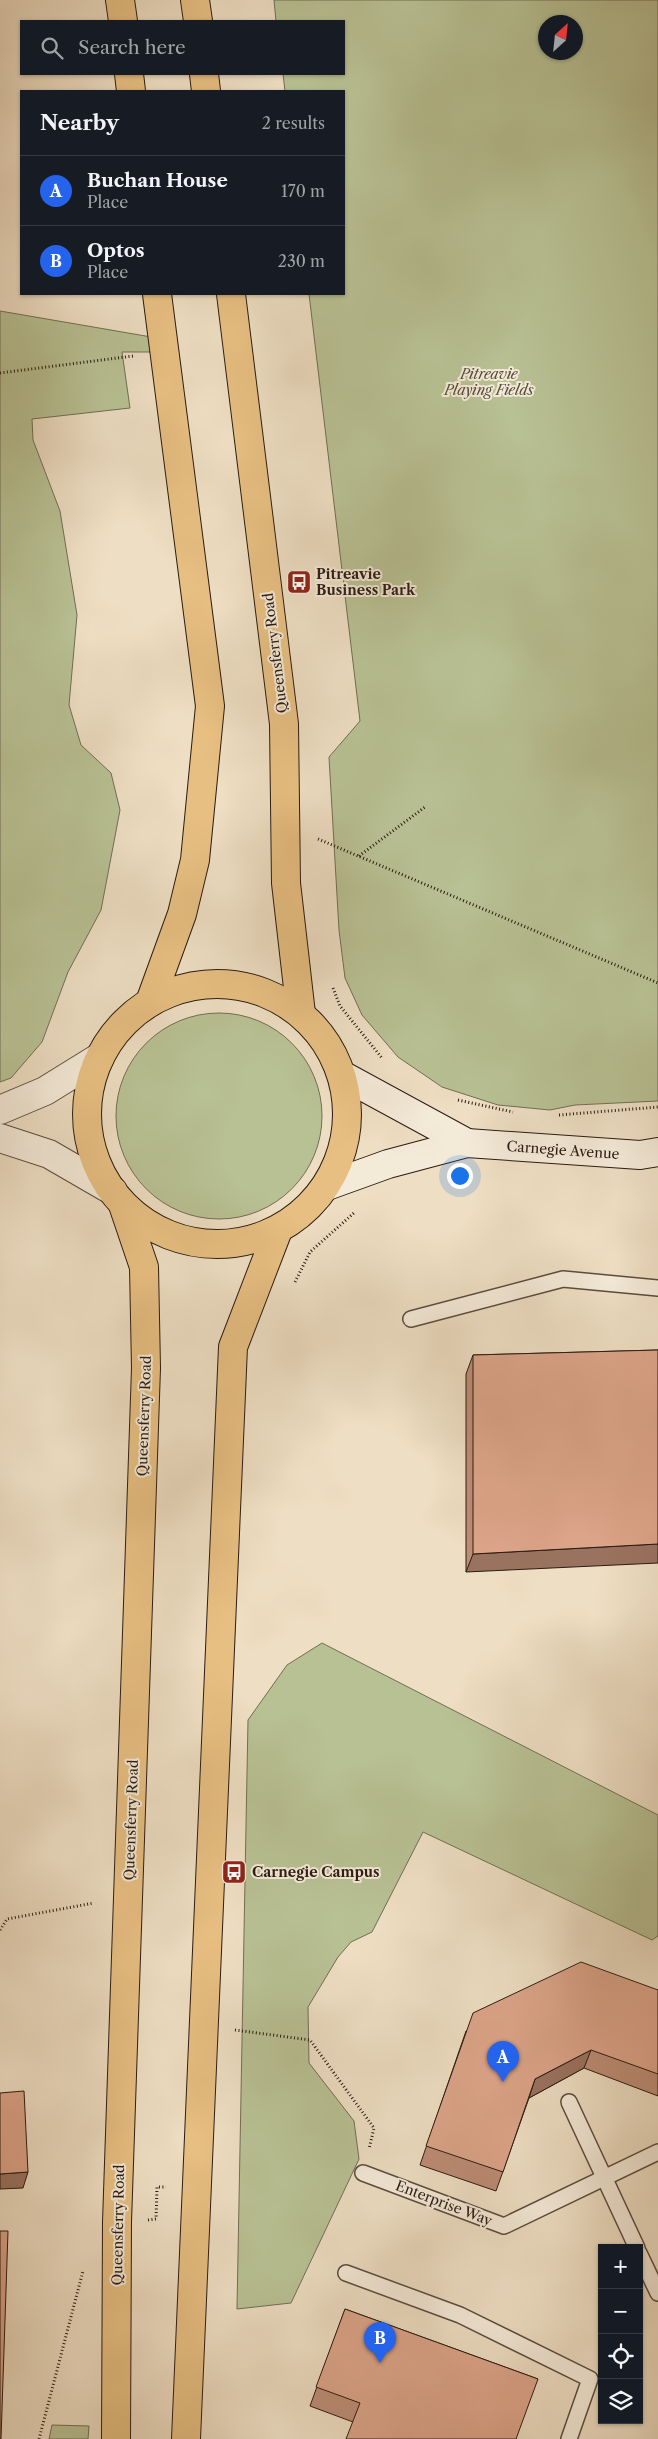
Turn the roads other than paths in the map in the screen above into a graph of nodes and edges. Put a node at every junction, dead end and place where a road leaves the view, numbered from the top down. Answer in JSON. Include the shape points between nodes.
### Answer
{"nodes":[{"id":1,"x":120,"y":0,"type":"edge"},
{"id":2,"x":195,"y":0,"type":"edge"},
{"id":3,"x":123,"y":20,"type":"edge"},
{"id":4,"x":198,"y":20,"type":"edge"},
{"id":5,"x":129,"y":75,"type":"edge"},
{"id":6,"x":204,"y":75,"type":"edge"},
{"id":7,"x":132,"y":90,"type":"edge"},
{"id":8,"x":206,"y":90,"type":"edge"},
{"id":9,"x":157,"y":295,"type":"edge"},
{"id":10,"x":231,"y":295,"type":"edge"},
{"id":11,"x":150,"y":1002,"type":"junction"},
{"id":12,"x":301,"y":1014,"type":"junction"},
{"id":13,"x":100,"y":1057,"type":"junction"},
{"id":14,"x":342,"y":1075,"type":"junction"},
{"id":15,"x":0,"y":1110,"type":"edge"},
{"id":16,"x":0,"y":1138,"type":"edge"},
{"id":17,"x":467,"y":1143,"type":"junction"},
{"id":18,"x":658,"y":1152,"type":"edge"},
{"id":19,"x":327,"y":1186,"type":"junction"},
{"id":20,"x":118,"y":1198,"type":"junction"},
{"id":21,"x":278,"y":1230,"type":"junction"},
{"id":22,"x":658,"y":1288,"type":"edge"},
{"id":23,"x":411,"y":1319,"type":"dead end"},
{"id":24,"x":569,"y":2102,"type":"dead end"},
{"id":25,"x":658,"y":2152,"type":"edge"},
{"id":26,"x":363,"y":2173,"type":"road end"},
{"id":27,"x":604,"y":2176,"type":"junction"},
{"id":28,"x":635,"y":2244,"type":"edge"},
{"id":29,"x":643,"y":2261,"type":"edge"},
{"id":30,"x":346,"y":2273,"type":"dead end"},
{"id":31,"x":658,"y":2293,"type":"edge"},
{"id":32,"x":116,"y":2439,"type":"edge"},
{"id":33,"x":186,"y":2439,"type":"edge"},
{"id":34,"x":568,"y":2439,"type":"edge"}],
"edges":[{"from":1,"to":3,"type":"main road"},
{"from":2,"to":4,"type":"main road"},
{"from":5,"to":7,"type":"main road"},
{"from":6,"to":8,"type":"main road"},
{"from":9,"to":11,"type":"main road","via":[[210,706],[195,860],[182,914]]},
{"from":10,"to":12,"type":"main road","name":"Queensferry Road","via":[[284,724],[286,883]]},
{"from":11,"to":12,"type":"main road","via":[[187,987],[228,984],[266,993]]},
{"from":11,"to":13,"type":"main road","via":[[121,1026]]},
{"from":12,"to":14,"type":"main road","via":[[326,1041]]},
{"from":13,"to":15,"type":"street","via":[[45,1091]]},
{"from":13,"to":20,"type":"main road","via":[[88,1092],[87,1129],[99,1171]]},
{"from":14,"to":17,"type":"street"},
{"from":14,"to":19,"type":"main road","via":[[348,1113],[343,1151]]},
{"from":16,"to":20,"type":"street","via":[[49,1154]]},
{"from":17,"to":18,"type":"street","name":"Carnegie Avenue","via":[[640,1155]]},
{"from":17,"to":19,"type":"street","via":[[388,1164]]},
{"from":19,"to":21,"type":"main road","via":[[306,1212]]},
{"from":20,"to":21,"type":"main road","via":[[157,1230],[197,1243],[238,1244]]},
{"from":20,"to":32,"type":"main road","name":"Queensferry Road","via":[[144,1267],[146,1368],[117,2222]]},
{"from":21,"to":33,"type":"main road","via":[[233,1347]]},
{"from":22,"to":23,"type":"lane","via":[[564,1279]]},
{"from":24,"to":27,"type":"lane"},
{"from":25,"to":27,"type":"lane","name":"Enterprise Way"},
{"from":26,"to":27,"type":"lane","name":"Enterprise Way","via":[[504,2226]]},
{"from":27,"to":28,"type":"lane"},
{"from":29,"to":31,"type":"lane"},
{"from":30,"to":34,"type":"lane","via":[[460,2315],[590,2379]]}]}
